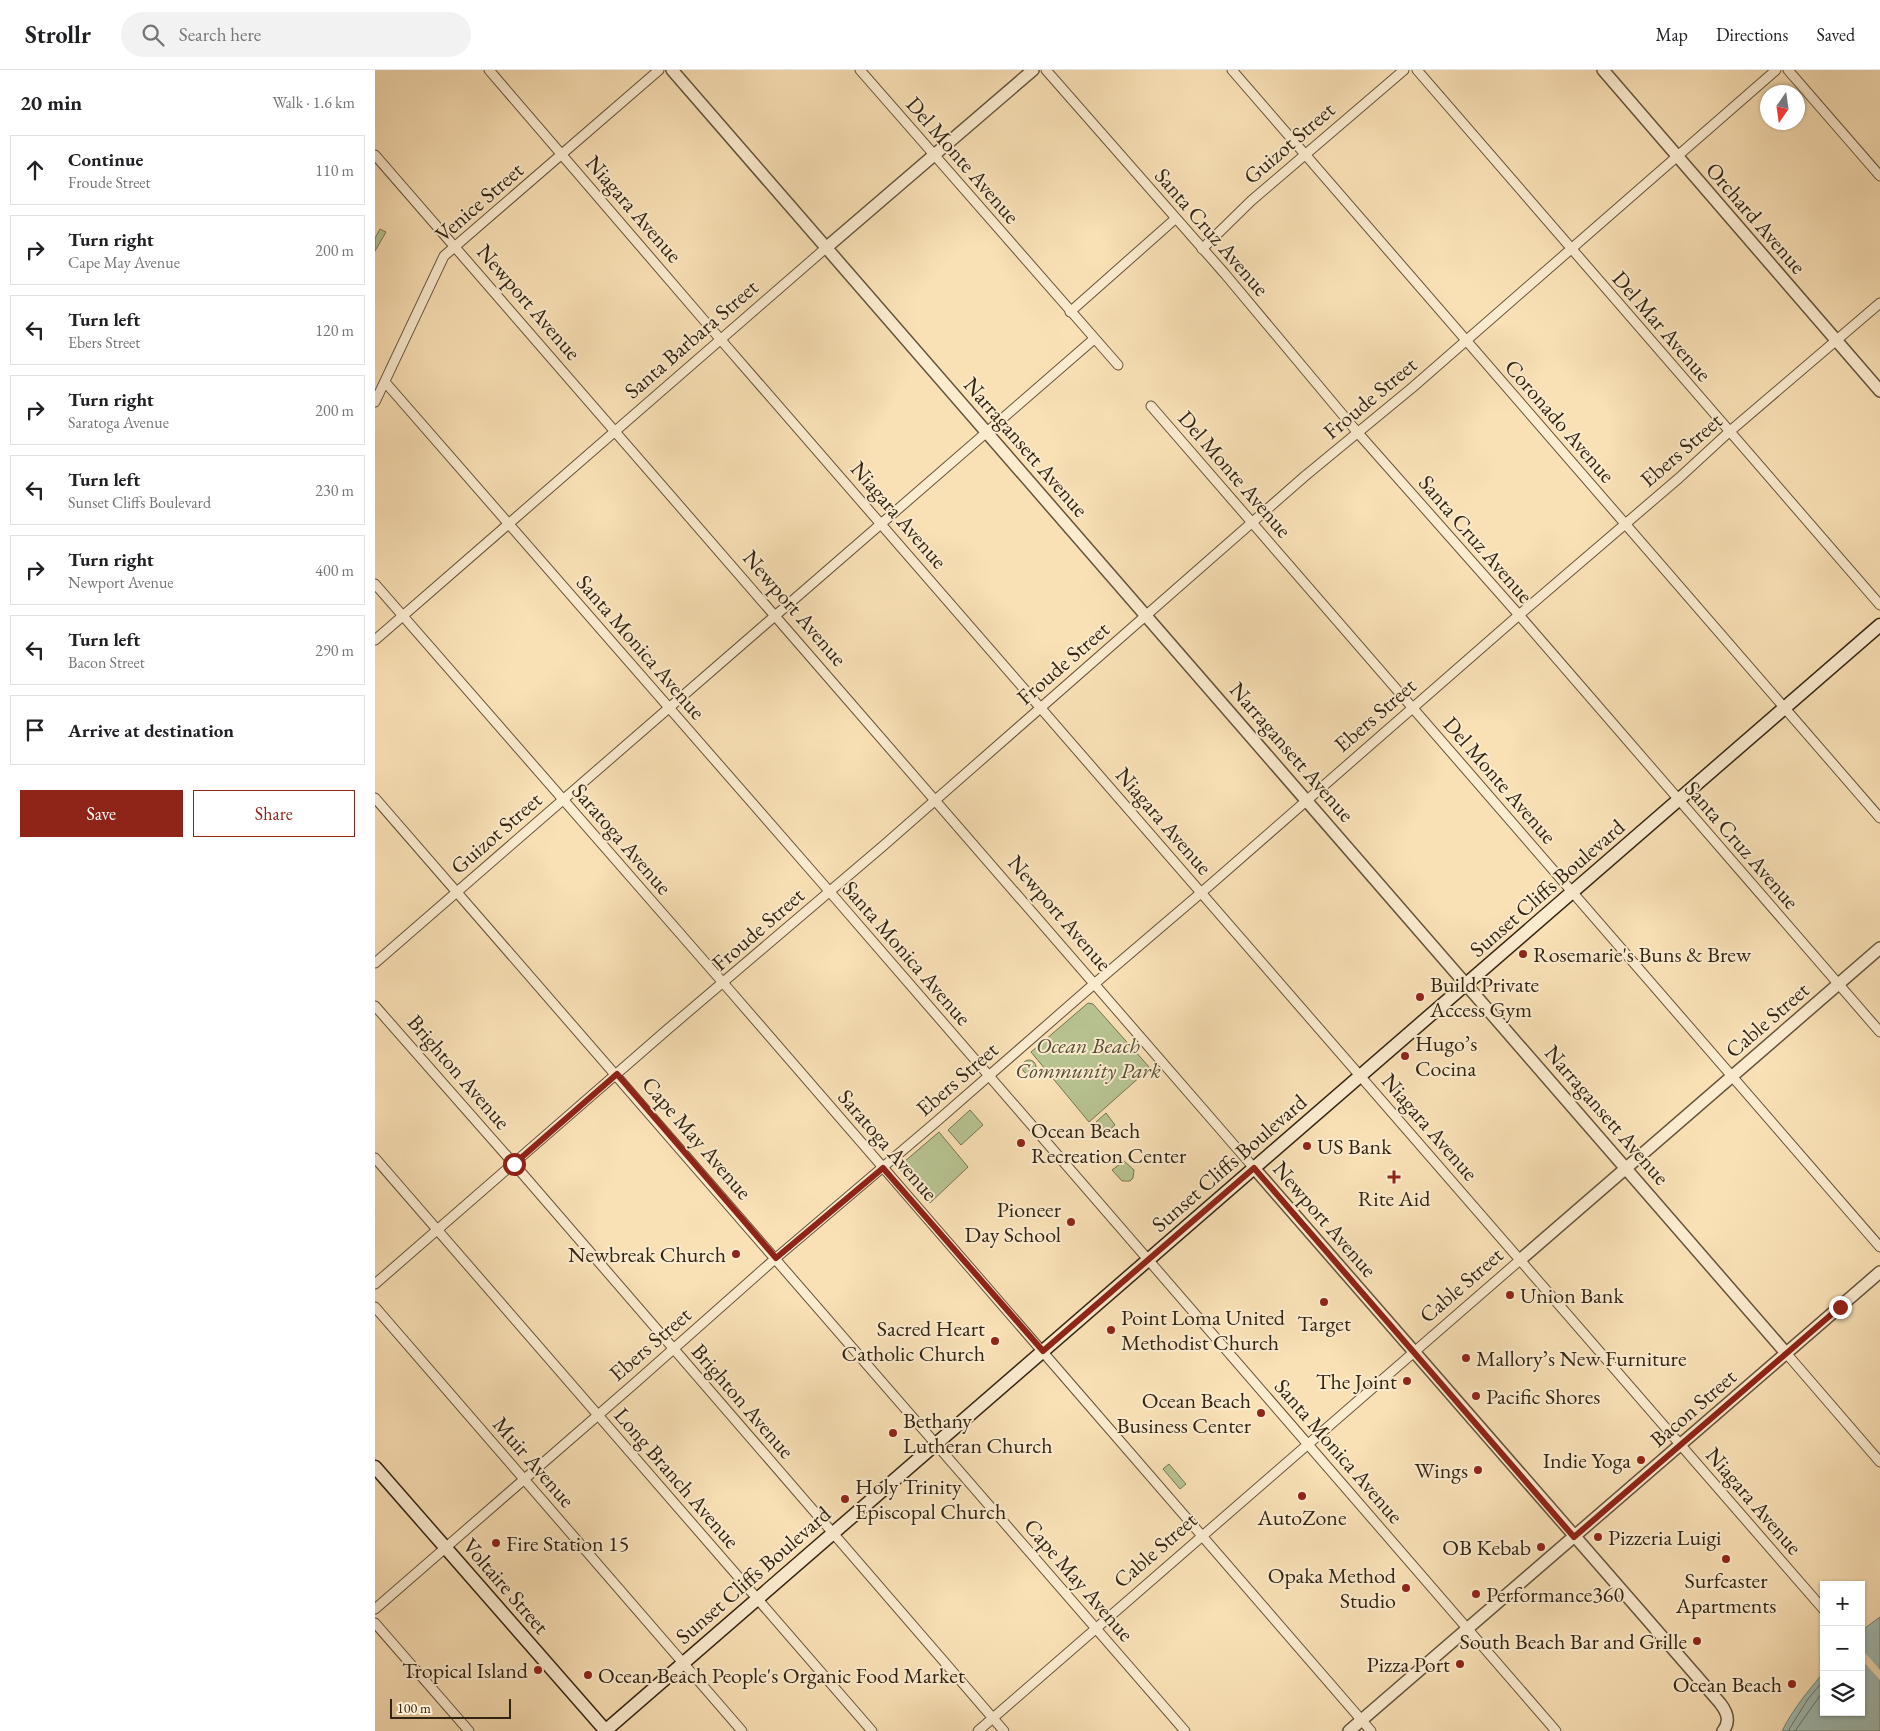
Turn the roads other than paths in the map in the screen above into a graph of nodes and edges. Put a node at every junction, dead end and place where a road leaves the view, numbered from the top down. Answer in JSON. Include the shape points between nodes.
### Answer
{"nodes":[{"id":1,"x":489,"y":70,"type":"edge"},
{"id":2,"x":659,"y":70,"type":"edge"},
{"id":3,"x":673,"y":70,"type":"edge"},
{"id":4,"x":861,"y":70,"type":"edge"},
{"id":5,"x":1033,"y":70,"type":"edge"},
{"id":6,"x":1046,"y":70,"type":"edge"},
{"id":7,"x":1232,"y":70,"type":"edge"},
{"id":8,"x":1404,"y":70,"type":"edge"},
{"id":9,"x":1417,"y":70,"type":"edge"},
{"id":10,"x":1603,"y":70,"type":"edge"},
{"id":11,"x":1776,"y":70,"type":"edge"},
{"id":12,"x":1787,"y":70,"type":"edge"},
{"id":13,"x":1305,"y":154,"type":"junction"},
{"id":14,"x":375,"y":155,"type":"edge"},
{"id":15,"x":562,"y":155,"type":"junction"},
{"id":16,"x":934,"y":155,"type":"junction"},
{"id":17,"x":1677,"y":157,"type":"junction"},
{"id":18,"x":1880,"y":176,"type":"edge"},
{"id":19,"x":1175,"y":219,"type":"junction"},
{"id":20,"x":455,"y":247,"type":"junction"},
{"id":21,"x":827,"y":247,"type":"junction"},
{"id":22,"x":1570,"y":248,"type":"junction"},
{"id":23,"x":1203,"y":249,"type":"junction"},
{"id":24,"x":1880,"y":303,"type":"edge"},
{"id":25,"x":1070,"y":312,"type":"junction"},
{"id":26,"x":1094,"y":338,"type":"junction"},
{"id":27,"x":721,"y":340,"type":"junction"},
{"id":28,"x":1465,"y":341,"type":"junction"},
{"id":29,"x":1837,"y":341,"type":"junction"},
{"id":30,"x":1118,"y":365,"type":"dead end"},
{"id":31,"x":385,"y":382,"type":"junction"},
{"id":32,"x":1880,"y":391,"type":"edge"},
{"id":33,"x":375,"y":402,"type":"edge"},
{"id":34,"x":1151,"y":406,"type":"dead end"},
{"id":35,"x":615,"y":432,"type":"junction"},
{"id":36,"x":986,"y":432,"type":"junction"},
{"id":37,"x":1729,"y":432,"type":"junction"},
{"id":38,"x":1358,"y":433,"type":"junction"},
{"id":39,"x":509,"y":523,"type":"junction"},
{"id":40,"x":882,"y":523,"type":"junction"},
{"id":41,"x":1253,"y":523,"type":"junction"},
{"id":42,"x":1625,"y":524,"type":"junction"},
{"id":43,"x":375,"y":584,"type":"edge"},
{"id":44,"x":1880,"y":605,"type":"edge"},
{"id":45,"x":402,"y":615,"type":"junction"},
{"id":46,"x":775,"y":615,"type":"junction"},
{"id":47,"x":1519,"y":615,"type":"junction"},
{"id":48,"x":1147,"y":616,"type":"junction"},
{"id":49,"x":1880,"y":625,"type":"edge"},
{"id":50,"x":375,"y":640,"type":"edge"},
{"id":51,"x":1784,"y":707,"type":"junction"},
{"id":52,"x":669,"y":708,"type":"junction"},
{"id":53,"x":1040,"y":708,"type":"junction"},
{"id":54,"x":1413,"y":708,"type":"junction"},
{"id":55,"x":375,"y":798,"type":"edge"},
{"id":56,"x":564,"y":800,"type":"junction"},
{"id":57,"x":934,"y":800,"type":"junction"},
{"id":58,"x":1307,"y":800,"type":"junction"},
{"id":59,"x":1679,"y":800,"type":"junction"},
{"id":60,"x":1880,"y":818,"type":"edge"},
{"id":61,"x":457,"y":891,"type":"junction"},
{"id":62,"x":829,"y":892,"type":"junction"},
{"id":63,"x":1202,"y":892,"type":"junction"},
{"id":64,"x":1572,"y":892,"type":"junction"},
{"id":65,"x":1880,"y":948,"type":"edge"},
{"id":66,"x":375,"y":963,"type":"edge"},
{"id":67,"x":724,"y":983,"type":"junction"},
{"id":68,"x":1095,"y":983,"type":"junction"},
{"id":69,"x":1467,"y":984,"type":"junction"},
{"id":70,"x":1838,"y":984,"type":"junction"},
{"id":71,"x":375,"y":1006,"type":"edge"},
{"id":72,"x":1880,"y":1032,"type":"edge"},
{"id":73,"x":617,"y":1074,"type":"junction"},
{"id":74,"x":989,"y":1076,"type":"junction"},
{"id":75,"x":1361,"y":1076,"type":"junction"},
{"id":76,"x":1732,"y":1077,"type":"junction"},
{"id":77,"x":375,"y":1158,"type":"edge"},
{"id":78,"x":514,"y":1164,"type":"junction"},
{"id":79,"x":883,"y":1168,"type":"junction"},
{"id":80,"x":1254,"y":1168,"type":"junction"},
{"id":81,"x":1626,"y":1168,"type":"junction"},
{"id":82,"x":438,"y":1230,"type":"junction"},
{"id":83,"x":1880,"y":1247,"type":"edge"},
{"id":84,"x":776,"y":1258,"type":"junction"},
{"id":85,"x":1148,"y":1260,"type":"junction"},
{"id":86,"x":1520,"y":1260,"type":"junction"},
{"id":87,"x":1880,"y":1272,"type":"edge"},
{"id":88,"x":375,"y":1284,"type":"edge"},
{"id":89,"x":375,"y":1307,"type":"edge"},
{"id":90,"x":673,"y":1349,"type":"junction"},
{"id":91,"x":1043,"y":1351,"type":"junction"},
{"id":92,"x":1414,"y":1352,"type":"junction"},
{"id":93,"x":1786,"y":1353,"type":"junction"},
{"id":94,"x":597,"y":1415,"type":"junction"},
{"id":95,"x":935,"y":1443,"type":"junction"},
{"id":96,"x":1309,"y":1444,"type":"junction"},
{"id":97,"x":1681,"y":1445,"type":"junction"},
{"id":98,"x":1880,"y":1462,"type":"edge"},
{"id":99,"x":375,"y":1466,"type":"edge"},
{"id":100,"x":523,"y":1478,"type":"junction"},
{"id":101,"x":833,"y":1534,"type":"junction"},
{"id":102,"x":1202,"y":1536,"type":"junction"},
{"id":103,"x":1574,"y":1537,"type":"junction"},
{"id":104,"x":445,"y":1547,"type":"junction"},
{"id":105,"x":757,"y":1599,"type":"junction"},
{"id":106,"x":1820,"y":1606,"type":"edge"},
{"id":107,"x":375,"y":1608,"type":"edge"},
{"id":108,"x":375,"y":1622,"type":"edge"},
{"id":109,"x":1096,"y":1627,"type":"junction"},
{"id":110,"x":1468,"y":1628,"type":"junction"},
{"id":111,"x":683,"y":1662,"type":"junction"},
{"id":112,"x":993,"y":1718,"type":"junction"},
{"id":113,"x":1362,"y":1720,"type":"junction"},
{"id":114,"x":469,"y":1731,"type":"edge"},
{"id":115,"x":605,"y":1731,"type":"edge"},
{"id":116,"x":742,"y":1731,"type":"edge"},
{"id":117,"x":872,"y":1731,"type":"edge"},
{"id":118,"x":978,"y":1731,"type":"edge"},
{"id":119,"x":1005,"y":1731,"type":"edge"},
{"id":120,"x":1185,"y":1731,"type":"edge"},
{"id":121,"x":1349,"y":1731,"type":"edge"},
{"id":122,"x":1371,"y":1731,"type":"edge"},
{"id":123,"x":1556,"y":1731,"type":"edge"},
{"id":124,"x":1723,"y":1731,"type":"edge"}],
"edges":[{"from":1,"to":15,"type":"street","name":"Niagara Avenue"},
{"from":2,"to":15,"type":"street","name":"Venice Street"},
{"from":3,"to":21,"type":"street","name":"Narragansett Avenue"},
{"from":4,"to":16,"type":"street","name":"Del Monte Avenue"},
{"from":5,"to":16,"type":"street","name":"Santa Barbara Street"},
{"from":6,"to":19,"type":"street","name":"Santa Cruz Avenue"},
{"from":7,"to":13,"type":"street","name":"Coronado Avenue"},
{"from":8,"to":13,"type":"street","name":"Guizot Street"},
{"from":9,"to":22,"type":"street","name":"Del Mar Avenue"},
{"from":10,"to":17,"type":"street","name":"Orchard Avenue"},
{"from":11,"to":17,"type":"street","name":"Froude Street"},
{"from":12,"to":18,"type":"street"},
{"from":13,"to":23,"type":"street","name":"Guizot Street"},
{"from":13,"to":28,"type":"street","name":"Coronado Avenue"},
{"from":14,"to":20,"type":"street","name":"Newport Avenue"},
{"from":15,"to":20,"type":"street","name":"Venice Street"},
{"from":15,"to":27,"type":"street","name":"Niagara Avenue"},
{"from":16,"to":21,"type":"street","name":"Santa Barbara Street"},
{"from":16,"to":25,"type":"street","name":"Del Monte Avenue"},
{"from":17,"to":22,"type":"street","name":"Froude Street"},
{"from":17,"to":29,"type":"street","name":"Orchard Avenue"},
{"from":19,"to":23,"type":"street","name":"Santa Cruz Avenue"},
{"from":19,"to":25,"type":"street"},
{"from":20,"to":31,"type":"street","name":"Venice Street","via":[[444,256]]},
{"from":20,"to":35,"type":"street","name":"Newport Avenue"},
{"from":21,"to":27,"type":"street","name":"Santa Barbara Street"},
{"from":21,"to":36,"type":"street","name":"Narragansett Avenue"},
{"from":22,"to":28,"type":"street","name":"Froude Street"},
{"from":22,"to":37,"type":"street","name":"Del Mar Avenue"},
{"from":23,"to":38,"type":"street","name":"Santa Cruz Avenue"},
{"from":24,"to":29,"type":"street","name":"Ebers Street"},
{"from":25,"to":26,"type":"street","name":"Del Monte Avenue"},
{"from":26,"to":30,"type":"street","name":"Del Monte Avenue"},
{"from":26,"to":36,"type":"street","name":"Guizot Street"},
{"from":27,"to":35,"type":"street","name":"Santa Barbara Street"},
{"from":27,"to":40,"type":"street","name":"Niagara Avenue"},
{"from":28,"to":38,"type":"street","name":"Froude Street"},
{"from":28,"to":42,"type":"street","name":"Coronado Avenue"},
{"from":29,"to":32,"type":"street","name":"Orchard Avenue"},
{"from":29,"to":37,"type":"street","name":"Ebers Street"},
{"from":31,"to":33,"type":"street","name":"Venice Street"},
{"from":31,"to":39,"type":"street","name":"Santa Monica Avenue"},
{"from":34,"to":41,"type":"street","name":"Del Monte Avenue"},
{"from":35,"to":39,"type":"street","name":"Santa Barbara Street"},
{"from":35,"to":46,"type":"street","name":"Newport Avenue"},
{"from":36,"to":40,"type":"street","name":"Guizot Street"},
{"from":36,"to":48,"type":"street","name":"Narragansett Avenue"},
{"from":37,"to":42,"type":"street","name":"Ebers Street"},
{"from":37,"to":44,"type":"street","name":"Del Mar Avenue"},
{"from":38,"to":41,"type":"street","name":"Froude Street"},
{"from":38,"to":47,"type":"street","name":"Santa Cruz Avenue"},
{"from":39,"to":45,"type":"street","name":"Santa Barbara Street"},
{"from":39,"to":52,"type":"street","name":"Santa Monica Avenue"},
{"from":40,"to":46,"type":"street","name":"Guizot Street"},
{"from":40,"to":53,"type":"street","name":"Niagara Avenue"},
{"from":41,"to":48,"type":"street","name":"Froude Street"},
{"from":41,"to":54,"type":"street","name":"Del Monte Avenue"},
{"from":42,"to":47,"type":"street","name":"Ebers Street"},
{"from":42,"to":51,"type":"street","name":"Coronado Avenue"},
{"from":43,"to":45,"type":"street","name":"Saratoga Avenue"},
{"from":45,"to":50,"type":"street","name":"Santa Barbara Street"},
{"from":45,"to":56,"type":"street","name":"Saratoga Avenue"},
{"from":46,"to":52,"type":"street","name":"Guizot Street"},
{"from":46,"to":57,"type":"street","name":"Newport Avenue"},
{"from":47,"to":54,"type":"street","name":"Ebers Street"},
{"from":47,"to":59,"type":"street","name":"Santa Cruz Avenue"},
{"from":48,"to":53,"type":"street","name":"Froude Street"},
{"from":48,"to":58,"type":"street","name":"Narragansett Avenue"},
{"from":49,"to":51,"type":"main road","name":"Sunset Cliffs Boulevard"},
{"from":51,"to":59,"type":"main road","name":"Sunset Cliffs Boulevard"},
{"from":51,"to":60,"type":"street","name":"Coronado Avenue"},
{"from":52,"to":56,"type":"street","name":"Guizot Street"},
{"from":52,"to":62,"type":"street","name":"Santa Monica Avenue"},
{"from":53,"to":57,"type":"street","name":"Froude Street"},
{"from":53,"to":63,"type":"street","name":"Niagara Avenue"},
{"from":54,"to":58,"type":"street","name":"Ebers Street"},
{"from":54,"to":64,"type":"street","name":"Del Monte Avenue"},
{"from":55,"to":61,"type":"street","name":"Cape May Avenue"},
{"from":56,"to":61,"type":"street","name":"Guizot Street"},
{"from":56,"to":67,"type":"street","name":"Saratoga Avenue"},
{"from":57,"to":62,"type":"street","name":"Froude Street"},
{"from":57,"to":68,"type":"street","name":"Newport Avenue"},
{"from":58,"to":63,"type":"street","name":"Ebers Street"},
{"from":58,"to":69,"type":"street","name":"Narragansett Avenue"},
{"from":59,"to":64,"type":"main road","name":"Sunset Cliffs Boulevard"},
{"from":59,"to":70,"type":"street","name":"Santa Cruz Avenue"},
{"from":61,"to":66,"type":"street","name":"Guizot Street"},
{"from":61,"to":73,"type":"street","name":"Cape May Avenue"},
{"from":62,"to":67,"type":"street","name":"Froude Street"},
{"from":62,"to":74,"type":"street","name":"Santa Monica Avenue"},
{"from":63,"to":68,"type":"street","name":"Ebers Street"},
{"from":63,"to":75,"type":"street","name":"Niagara Avenue"},
{"from":64,"to":69,"type":"main road","name":"Sunset Cliffs Boulevard"},
{"from":64,"to":76,"type":"street","name":"Del Monte Avenue"},
{"from":65,"to":70,"type":"street","name":"Cable Street"},
{"from":67,"to":73,"type":"street","name":"Froude Street"},
{"from":67,"to":79,"type":"street","name":"Saratoga Avenue"},
{"from":68,"to":74,"type":"street","name":"Ebers Street"},
{"from":68,"to":80,"type":"street","name":"Newport Avenue"},
{"from":69,"to":75,"type":"main road","name":"Sunset Cliffs Boulevard"},
{"from":69,"to":81,"type":"street","name":"Narragansett Avenue"},
{"from":70,"to":72,"type":"street","name":"Santa Cruz Avenue"},
{"from":70,"to":76,"type":"street","name":"Cable Street"},
{"from":71,"to":78,"type":"street","name":"Brighton Avenue"},
{"from":73,"to":78,"type":"street","name":"Froude Street"},
{"from":73,"to":84,"type":"street","name":"Cape May Avenue"},
{"from":74,"to":79,"type":"street","name":"Ebers Street"},
{"from":74,"to":85,"type":"street","name":"Santa Monica Avenue"},
{"from":75,"to":80,"type":"main road","name":"Sunset Cliffs Boulevard"},
{"from":75,"to":86,"type":"street","name":"Niagara Avenue"},
{"from":76,"to":81,"type":"street","name":"Cable Street"},
{"from":76,"to":83,"type":"street","name":"Del Monte Avenue"},
{"from":77,"to":82,"type":"street","name":"Long Branch Avenue"},
{"from":78,"to":82,"type":"street","name":"Froude Street"},
{"from":78,"to":90,"type":"street","name":"Brighton Avenue"},
{"from":79,"to":84,"type":"street","name":"Ebers Street"},
{"from":79,"to":91,"type":"street","name":"Saratoga Avenue"},
{"from":80,"to":85,"type":"main road","name":"Sunset Cliffs Boulevard"},
{"from":80,"to":92,"type":"street","name":"Newport Avenue"},
{"from":81,"to":86,"type":"street","name":"Cable Street"},
{"from":81,"to":93,"type":"street","name":"Narragansett Avenue"},
{"from":82,"to":88,"type":"street","name":"Froude Street"},
{"from":82,"to":94,"type":"street","name":"Long Branch Avenue"},
{"from":84,"to":90,"type":"street","name":"Ebers Street"},
{"from":84,"to":95,"type":"street","name":"Cape May Avenue"},
{"from":85,"to":91,"type":"main road","name":"Sunset Cliffs Boulevard"},
{"from":85,"to":96,"type":"street","name":"Santa Monica Avenue"},
{"from":86,"to":92,"type":"street","name":"Cable Street"},
{"from":86,"to":97,"type":"street","name":"Niagara Avenue"},
{"from":87,"to":93,"type":"street","name":"Bacon Street"},
{"from":89,"to":100,"type":"street","name":"Muir Avenue"},
{"from":90,"to":94,"type":"street","name":"Ebers Street"},
{"from":90,"to":101,"type":"street","name":"Brighton Avenue"},
{"from":91,"to":95,"type":"main road","name":"Sunset Cliffs Boulevard"},
{"from":91,"to":102,"type":"street","name":"Saratoga Avenue"},
{"from":92,"to":96,"type":"street","name":"Cable Street"},
{"from":92,"to":103,"type":"street","name":"Newport Avenue"},
{"from":93,"to":97,"type":"street","name":"Bacon Street"},
{"from":93,"to":98,"type":"street","name":"Narragansett Avenue"},
{"from":94,"to":100,"type":"street","name":"Ebers Street"},
{"from":94,"to":105,"type":"street","name":"Long Branch Avenue"},
{"from":95,"to":101,"type":"main road","name":"Sunset Cliffs Boulevard"},
{"from":95,"to":109,"type":"street","name":"Cape May Avenue"},
{"from":96,"to":102,"type":"street","name":"Cable Street"},
{"from":96,"to":110,"type":"street","name":"Santa Monica Avenue"},
{"from":97,"to":103,"type":"street","name":"Bacon Street"},
{"from":97,"to":106,"type":"street","name":"Niagara Avenue"},
{"from":99,"to":104,"type":"main road","name":"Voltaire Street"},
{"from":100,"to":104,"type":"street","name":"Ebers Street"},
{"from":100,"to":111,"type":"street","name":"Muir Avenue"},
{"from":101,"to":105,"type":"main road","name":"Sunset Cliffs Boulevard"},
{"from":101,"to":112,"type":"street","name":"Brighton Avenue"},
{"from":102,"to":109,"type":"street","name":"Cable Street"},
{"from":102,"to":113,"type":"street","name":"Saratoga Avenue"},
{"from":103,"to":110,"type":"street","name":"Bacon Street"},
{"from":103,"to":124,"type":"street","name":"Newport Avenue","via":[[1723,1707],[1728,1723]]},
{"from":104,"to":107,"type":"street","name":"Ebers Street"},
{"from":104,"to":115,"type":"main road","name":"Voltaire Street"},
{"from":105,"to":111,"type":"main road","name":"Sunset Cliffs Boulevard"},
{"from":105,"to":117,"type":"street","name":"Long Branch Avenue"},
{"from":108,"to":114,"type":"street"},
{"from":109,"to":112,"type":"street","name":"Cable Street"},
{"from":109,"to":120,"type":"street","name":"Cape May Avenue"},
{"from":110,"to":113,"type":"street","name":"Bacon Street"},
{"from":110,"to":123,"type":"street","name":"Santa Monica Avenue"},
{"from":111,"to":115,"type":"main road","name":"Sunset Cliffs Boulevard"},
{"from":111,"to":116,"type":"street","name":"Muir Avenue"},
{"from":112,"to":118,"type":"street","name":"Cable Street"},
{"from":112,"to":119,"type":"street","name":"Brighton Avenue"},
{"from":113,"to":121,"type":"street","name":"Bacon Street"},
{"from":113,"to":122,"type":"street","name":"Saratoga Avenue"}]}
